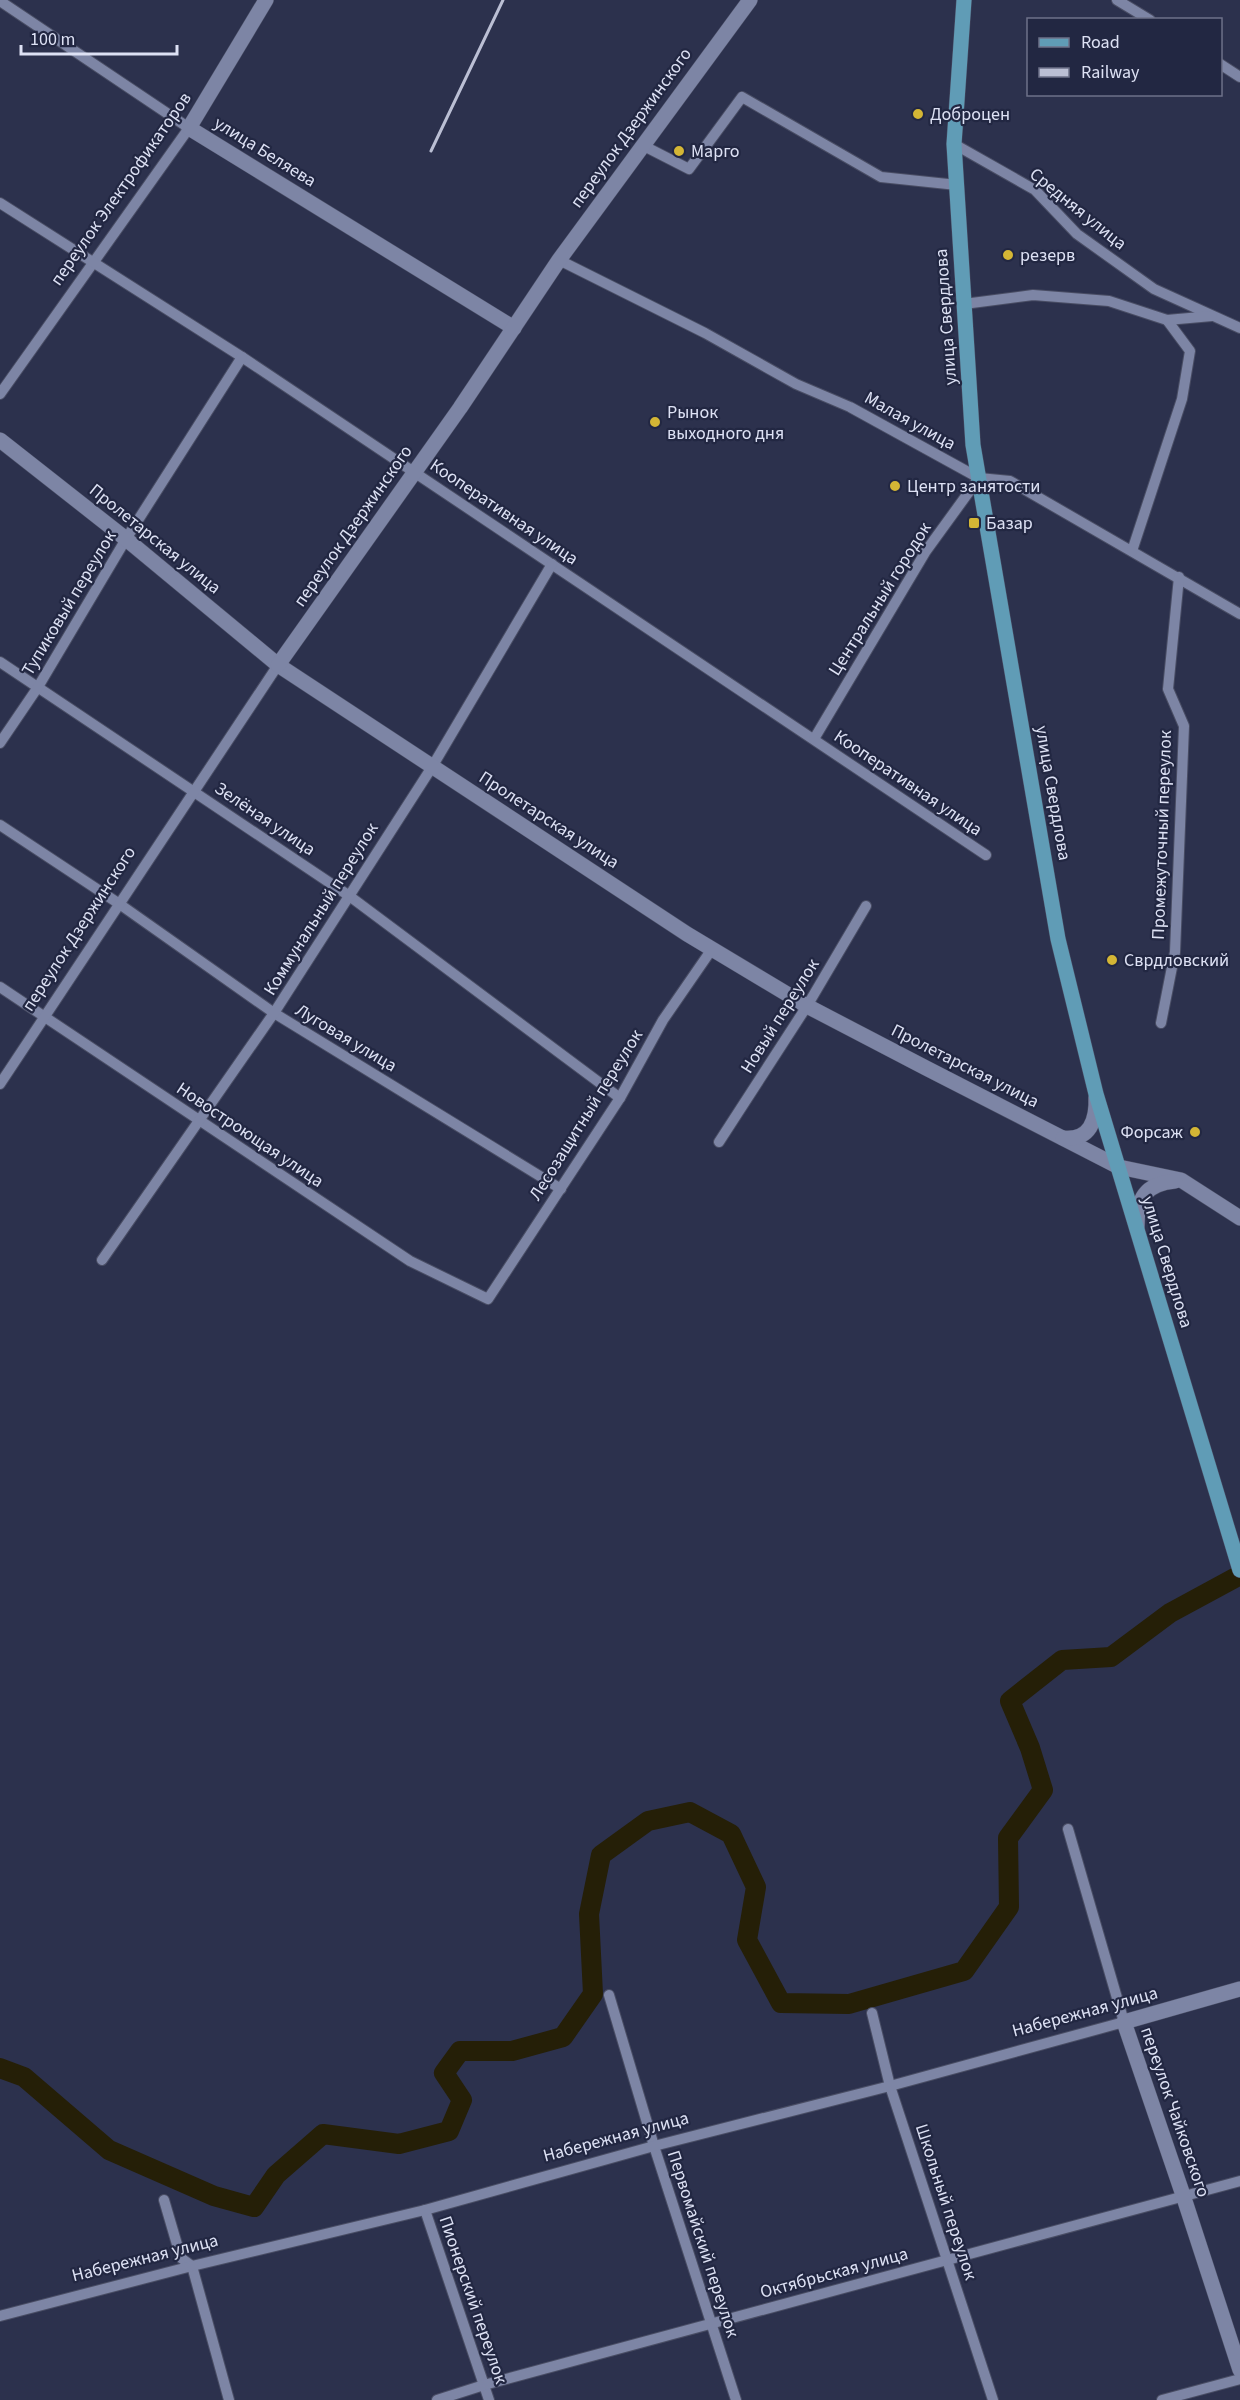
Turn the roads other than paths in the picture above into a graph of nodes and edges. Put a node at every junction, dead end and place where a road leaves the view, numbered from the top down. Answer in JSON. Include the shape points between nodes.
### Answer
{"nodes":[{"id":1,"x":266,"y":0,"type":"edge"},
{"id":2,"x":750,"y":0,"type":"edge"},
{"id":3,"x":964,"y":0,"type":"edge"},
{"id":4,"x":0,"y":1,"type":"edge"},
{"id":5,"x":1122,"y":1,"type":"edge"},
{"id":6,"x":1147,"y":18,"type":"edge"},
{"id":7,"x":1222,"y":65,"type":"edge"},
{"id":8,"x":1240,"y":77,"type":"edge"},
{"id":9,"x":189,"y":128,"type":"junction"},
{"id":10,"x":954,"y":144,"type":"junction"},
{"id":11,"x":642,"y":145,"type":"junction"},
{"id":12,"x":957,"y":185,"type":"junction"},
{"id":13,"x":0,"y":203,"type":"edge"},
{"id":14,"x":560,"y":260,"type":"junction"},
{"id":15,"x":95,"y":262,"type":"junction"},
{"id":16,"x":964,"y":303,"type":"junction"},
{"id":17,"x":1213,"y":316,"type":"junction"},
{"id":18,"x":1167,"y":320,"type":"junction"},
{"id":19,"x":514,"y":328,"type":"junction"},
{"id":20,"x":1240,"y":328,"type":"edge"},
{"id":21,"x":242,"y":357,"type":"junction"},
{"id":22,"x":0,"y":394,"type":"edge"},
{"id":23,"x":0,"y":440,"type":"edge"},
{"id":24,"x":415,"y":472,"type":"junction"},
{"id":25,"x":979,"y":478,"type":"junction"},
{"id":26,"x":126,"y":539,"type":"junction"},
{"id":27,"x":1132,"y":550,"type":"junction"},
{"id":28,"x":552,"y":564,"type":"junction"},
{"id":29,"x":1179,"y":577,"type":"junction"},
{"id":30,"x":1240,"y":614,"type":"edge"},
{"id":31,"x":0,"y":662,"type":"edge"},
{"id":32,"x":278,"y":665,"type":"junction"},
{"id":33,"x":38,"y":687,"type":"junction"},
{"id":34,"x":814,"y":740,"type":"junction"},
{"id":35,"x":0,"y":743,"type":"edge"},
{"id":36,"x":432,"y":767,"type":"junction"},
{"id":37,"x":194,"y":791,"type":"junction"},
{"id":38,"x":0,"y":825,"type":"edge"},
{"id":39,"x":986,"y":855,"type":"dead end"},
{"id":40,"x":348,"y":895,"type":"junction"},
{"id":41,"x":118,"y":903,"type":"junction"},
{"id":42,"x":866,"y":906,"type":"dead end"},
{"id":43,"x":712,"y":949,"type":"junction"},
{"id":44,"x":0,"y":987,"type":"edge"},
{"id":45,"x":807,"y":1006,"type":"junction"},
{"id":46,"x":274,"y":1013,"type":"junction"},
{"id":47,"x":44,"y":1018,"type":"junction"},
{"id":48,"x":1161,"y":1023,"type":"dead end"},
{"id":49,"x":0,"y":1084,"type":"edge"},
{"id":50,"x":1096,"y":1094,"type":"junction"},
{"id":51,"x":620,"y":1098,"type":"junction"},
{"id":52,"x":200,"y":1121,"type":"junction"},
{"id":53,"x":1063,"y":1138,"type":"junction"},
{"id":54,"x":719,"y":1142,"type":"dead end"},
{"id":55,"x":1119,"y":1167,"type":"junction"},
{"id":56,"x":1182,"y":1180,"type":"junction"},
{"id":57,"x":561,"y":1189,"type":"junction"},
{"id":58,"x":1240,"y":1218,"type":"edge"},
{"id":59,"x":1137,"y":1230,"type":"junction"},
{"id":60,"x":102,"y":1260,"type":"dead end"},
{"id":61,"x":488,"y":1299,"type":"joint"},
{"id":62,"x":1240,"y":1570,"type":"edge"},
{"id":63,"x":1068,"y":1829,"type":"dead end"},
{"id":64,"x":1240,"y":1989,"type":"edge"},
{"id":65,"x":609,"y":1995,"type":"dead end"},
{"id":66,"x":872,"y":2013,"type":"dead end"},
{"id":67,"x":1124,"y":2022,"type":"junction"},
{"id":68,"x":890,"y":2086,"type":"junction"},
{"id":69,"x":654,"y":2146,"type":"junction"},
{"id":70,"x":1240,"y":2181,"type":"edge"},
{"id":71,"x":1183,"y":2194,"type":"junction"},
{"id":72,"x":164,"y":2200,"type":"dead end"},
{"id":73,"x":425,"y":2210,"type":"junction"},
{"id":74,"x":947,"y":2259,"type":"junction"},
{"id":75,"x":192,"y":2266,"type":"junction"},
{"id":76,"x":0,"y":2316,"type":"edge"},
{"id":77,"x":712,"y":2324,"type":"junction"},
{"id":78,"x":1240,"y":2370,"type":"edge"},
{"id":79,"x":1240,"y":2379,"type":"edge"},
{"id":80,"x":484,"y":2385,"type":"junction"},
{"id":81,"x":230,"y":2400,"type":"edge"},
{"id":82,"x":437,"y":2400,"type":"edge"},
{"id":83,"x":489,"y":2400,"type":"edge"},
{"id":84,"x":736,"y":2400,"type":"edge"},
{"id":85,"x":993,"y":2400,"type":"edge"},
{"id":86,"x":1162,"y":2400,"type":"edge"}],
"edges":[{"from":1,"to":9,"type":"street","name":"переулок Электрофикаторов"},
{"from":2,"to":11,"type":"street","name":"переулок Дзержинского"},
{"from":3,"to":10,"type":"main road","name":"улица Свердлова"},
{"from":4,"to":9,"type":"street","name":"улица Беляева"},
{"from":5,"to":6,"type":"street"},
{"from":7,"to":8,"type":"street"},
{"from":9,"to":15,"type":"street","name":"переулок Электрофикаторов"},
{"from":9,"to":19,"type":"street","name":"улица Беляева"},
{"from":10,"to":12,"type":"main road","name":"улица Свердлова"},
{"from":10,"to":17,"type":"street","name":"Средняя улица","via":[[1035,190],[1077,234],[1154,289]]},
{"from":11,"to":12,"type":"street","via":[[689,169],[742,97],[881,177]]},
{"from":11,"to":14,"type":"street","name":"переулок Дзержинского"},
{"from":12,"to":16,"type":"main road","name":"улица Свердлова"},
{"from":13,"to":15,"type":"street","name":"Кооперативная улица"},
{"from":14,"to":19,"type":"street","name":"переулок Дзержинского"},
{"from":14,"to":25,"type":"street","name":"Малая улица","via":[[796,384],[850,407]]},
{"from":15,"to":21,"type":"street","name":"Кооперативная улица"},
{"from":15,"to":22,"type":"street","name":"переулок Электрофикаторов"},
{"from":16,"to":18,"type":"street","name":"Средняя улица","via":[[1033,295],[1109,301]]},
{"from":16,"to":25,"type":"main road","name":"улица Свердлова","via":[[973,445]]},
{"from":17,"to":18,"type":"street","name":"Средняя улица"},
{"from":17,"to":20,"type":"street","name":"Средняя улица"},
{"from":18,"to":27,"type":"street","via":[[1190,351],[1182,399]]},
{"from":19,"to":24,"type":"street","name":"переулок Дзержинского"},
{"from":21,"to":24,"type":"street","name":"Кооперативная улица"},
{"from":21,"to":26,"type":"street","name":"Тупиковый переулок"},
{"from":23,"to":26,"type":"street","name":"Пролетарская улица"},
{"from":24,"to":28,"type":"street","name":"Кооперативная улица"},
{"from":24,"to":32,"type":"street","name":"переулок Дзержинского"},
{"from":25,"to":27,"type":"street","name":"Малая улица","via":[[1010,481]]},
{"from":25,"to":34,"type":"street","name":"Центральный городок","via":[[926,551]]},
{"from":25,"to":50,"type":"main road","name":"улица Свердлова","via":[[1059,939]]},
{"from":26,"to":32,"type":"street","name":"Пролетарская улица"},
{"from":26,"to":33,"type":"street","name":"Тупиковый переулок"},
{"from":27,"to":29,"type":"street","name":"Малая улица"},
{"from":28,"to":34,"type":"street","name":"Кооперативная улица"},
{"from":28,"to":36,"type":"street","name":"Коммунальный переулок"},
{"from":29,"to":30,"type":"street","name":"Малая улица"},
{"from":29,"to":48,"type":"street","name":"Промежуточный переулок","via":[[1168,689],[1184,726],[1175,952]]},
{"from":31,"to":33,"type":"street","name":"Зелёная улица"},
{"from":32,"to":36,"type":"street","name":"Пролетарская улица"},
{"from":32,"to":37,"type":"street","name":"переулок Дзержинского"},
{"from":33,"to":35,"type":"street","name":"Тупиковый переулок"},
{"from":33,"to":37,"type":"street","name":"Зелёная улица"},
{"from":34,"to":39,"type":"street","name":"Кооперативная улица"},
{"from":36,"to":40,"type":"street","name":"Коммунальный переулок"},
{"from":36,"to":43,"type":"street","name":"Пролетарская улица"},
{"from":37,"to":40,"type":"street","name":"Зелёная улица"},
{"from":37,"to":41,"type":"street","name":"переулок Дзержинского"},
{"from":38,"to":41,"type":"street","name":"Луговая улица"},
{"from":40,"to":46,"type":"street","name":"Коммунальный переулок"},
{"from":40,"to":51,"type":"street","name":"Зелёная улица"},
{"from":41,"to":46,"type":"street","name":"Луговая улица"},
{"from":41,"to":47,"type":"street","name":"переулок Дзержинского"},
{"from":42,"to":45,"type":"street","name":"Новый переулок"},
{"from":43,"to":45,"type":"street","name":"Пролетарская улица"},
{"from":43,"to":51,"type":"street","name":"Лесозащитный переулок","via":[[663,1020]]},
{"from":44,"to":47,"type":"street","name":"Новостроющая улица"},
{"from":45,"to":53,"type":"street","name":"Пролетарская улица"},
{"from":45,"to":54,"type":"street","name":"Новый переулок"},
{"from":46,"to":52,"type":"street","name":"Коммунальный переулок"},
{"from":46,"to":57,"type":"street","name":"Луговая улица"},
{"from":47,"to":49,"type":"street","name":"переулок Дзержинского"},
{"from":47,"to":52,"type":"street","name":"Новостроющая улица"},
{"from":50,"to":53,"type":"street","via":[[1097,1113],[1091,1126],[1073,1139]]},
{"from":50,"to":55,"type":"main road","name":"улица Свердлова"},
{"from":51,"to":57,"type":"street","name":"Лесозащитный переулок"},
{"from":52,"to":60,"type":"street","name":"Коммунальный переулок"},
{"from":52,"to":61,"type":"street","name":"Новостроющая улица","via":[[410,1261]]},
{"from":53,"to":55,"type":"street","name":"Пролетарская улица"},
{"from":55,"to":56,"type":"street","name":"Пролетарская улица"},
{"from":55,"to":59,"type":"main road","name":"улица Свердлова"},
{"from":56,"to":58,"type":"street"},
{"from":56,"to":59,"type":"street","via":[[1150,1188],[1140,1199]]},
{"from":57,"to":61,"type":"street","name":"Лесозащитный переулок"},
{"from":59,"to":62,"type":"main road","name":"улица Свердлова"},
{"from":63,"to":67,"type":"street","name":"переулок Чайковского"},
{"from":64,"to":67,"type":"street","name":"Набережная улица"},
{"from":65,"to":69,"type":"street","name":"Первомайский переулок"},
{"from":66,"to":68,"type":"street","name":"Школьный переулок"},
{"from":67,"to":68,"type":"street","name":"Набережная улица"},
{"from":67,"to":71,"type":"street","name":"переулок Чайковского"},
{"from":68,"to":69,"type":"street","name":"Набережная улица"},
{"from":68,"to":74,"type":"street","name":"Школьный переулок"},
{"from":69,"to":73,"type":"street","name":"Набережная улица"},
{"from":69,"to":77,"type":"street","name":"Первомайский переулок"},
{"from":70,"to":71,"type":"street","name":"Октябрьская улица"},
{"from":71,"to":74,"type":"street","name":"Октябрьская улица"},
{"from":71,"to":78,"type":"street","name":"переулок Чайковского"},
{"from":72,"to":75,"type":"street","via":[[181,2258]]},
{"from":73,"to":75,"type":"street","name":"Набережная улица"},
{"from":73,"to":80,"type":"street","name":"Пионерский переулок"},
{"from":74,"to":77,"type":"street","name":"Октябрьская улица"},
{"from":74,"to":85,"type":"street","name":"Школьный переулок"},
{"from":75,"to":76,"type":"street","name":"Набережная улица"},
{"from":75,"to":81,"type":"street"},
{"from":77,"to":80,"type":"street","name":"Октябрьская улица"},
{"from":77,"to":84,"type":"street","name":"Первомайский переулок"},
{"from":79,"to":86,"type":"street"},
{"from":80,"to":82,"type":"street","name":"Октябрьская улица"},
{"from":80,"to":83,"type":"street","name":"Пионерский переулок"}]}
